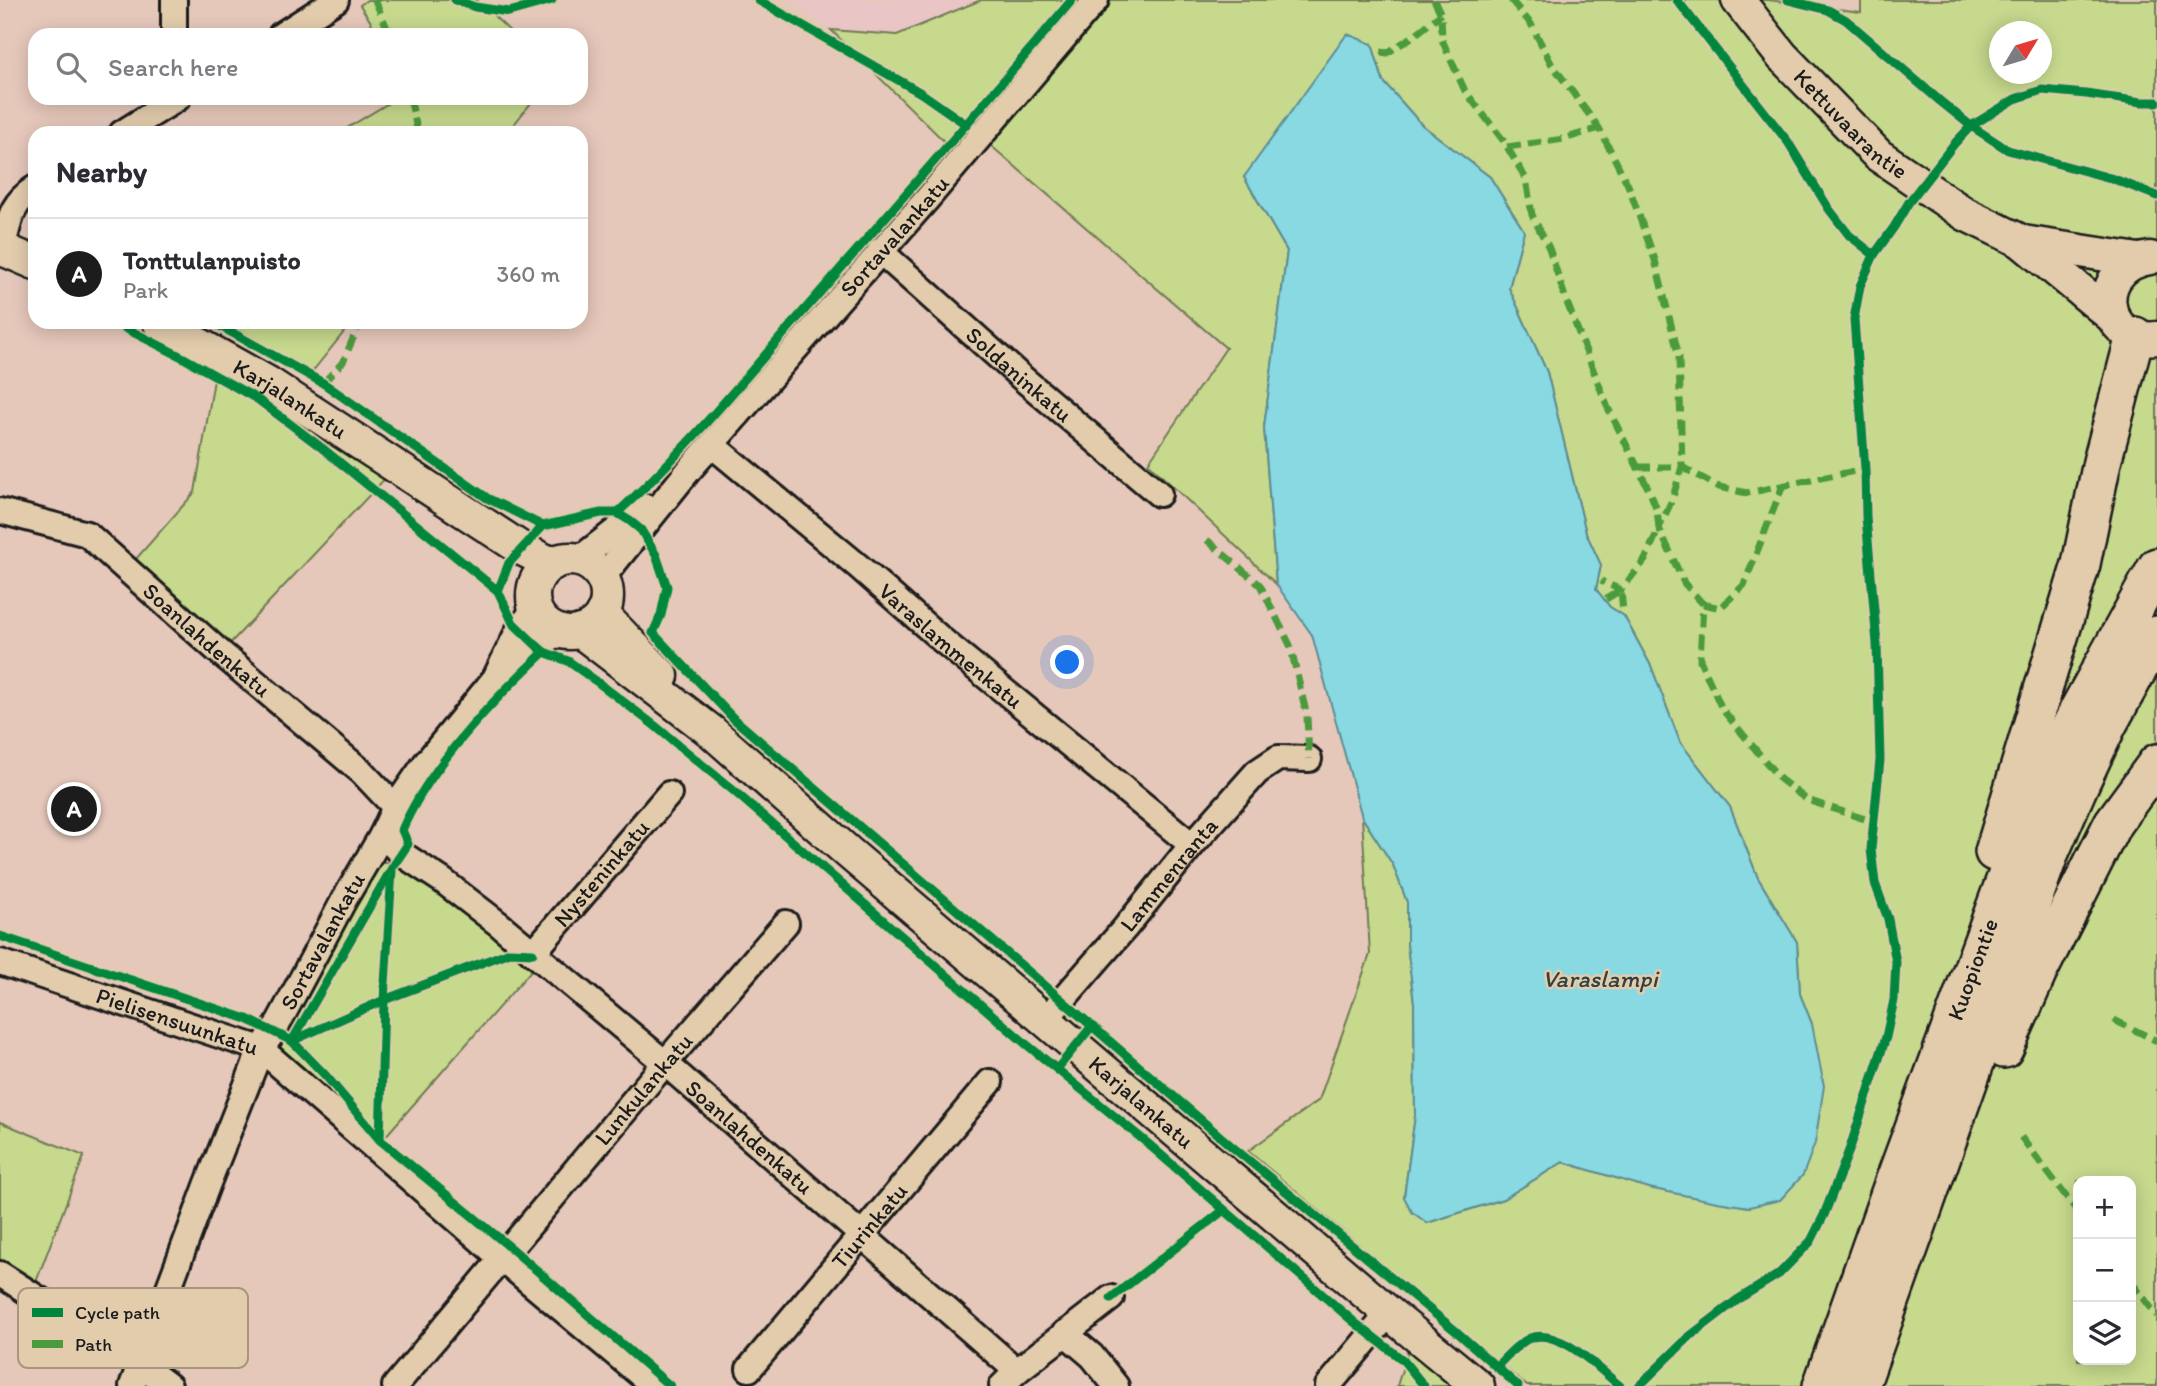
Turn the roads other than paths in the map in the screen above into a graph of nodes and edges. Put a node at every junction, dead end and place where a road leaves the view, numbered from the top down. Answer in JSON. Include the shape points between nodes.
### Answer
{"nodes":[{"id":1,"x":174,"y":0,"type":"edge"},
{"id":2,"x":336,"y":0,"type":"edge"},
{"id":3,"x":1096,"y":0,"type":"edge"},
{"id":4,"x":1738,"y":0,"type":"edge"},
{"id":5,"x":174,"y":28,"type":"edge"},
{"id":6,"x":292,"y":28,"type":"edge"},
{"id":7,"x":167,"y":105,"type":"edge"},
{"id":8,"x":133,"y":126,"type":"edge"},
{"id":9,"x":17,"y":193,"type":"edge"},
{"id":10,"x":2023,"y":242,"type":"junction"},
{"id":11,"x":1,"y":248,"type":"edge"},
{"id":12,"x":880,"y":251,"type":"junction"},
{"id":13,"x":2147,"y":259,"type":"edge"},
{"id":14,"x":28,"y":260,"type":"edge"},
{"id":15,"x":172,"y":329,"type":"edge"},
{"id":16,"x":2135,"y":331,"type":"edge"},
{"id":17,"x":712,"y":444,"type":"junction"},
{"id":18,"x":418,"y":480,"type":"junction"},
{"id":19,"x":1159,"y":495,"type":"dead end"},
{"id":20,"x":0,"y":511,"type":"edge"},
{"id":21,"x":577,"y":567,"type":"junction"},
{"id":22,"x":2157,"y":567,"type":"edge"},
{"id":23,"x":534,"y":599,"type":"junction"},
{"id":24,"x":581,"y":626,"type":"junction"},
{"id":25,"x":2157,"y":635,"type":"edge"},
{"id":26,"x":496,"y":677,"type":"junction"},
{"id":27,"x":1309,"y":759,"type":"dead end"},
{"id":28,"x":2157,"y":763,"type":"edge"},
{"id":29,"x":669,"y":794,"type":"dead end"},
{"id":30,"x":395,"y":807,"type":"junction"},
{"id":31,"x":382,"y":835,"type":"junction"},
{"id":32,"x":1192,"y":845,"type":"junction"},
{"id":33,"x":786,"y":923,"type":"dead end"},
{"id":34,"x":533,"y":953,"type":"junction"},
{"id":35,"x":0,"y":962,"type":"edge"},
{"id":36,"x":1045,"y":1020,"type":"junction"},
{"id":37,"x":261,"y":1049,"type":"junction"},
{"id":38,"x":665,"y":1063,"type":"junction"},
{"id":39,"x":1931,"y":1079,"type":"junction"},
{"id":40,"x":990,"y":1082,"type":"dead end"},
{"id":41,"x":1933,"y":1183,"type":"junction"},
{"id":42,"x":863,"y":1236,"type":"junction"},
{"id":43,"x":501,"y":1258,"type":"junction"},
{"id":44,"x":0,"y":1274,"type":"edge"},
{"id":45,"x":19,"y":1288,"type":"edge"},
{"id":46,"x":169,"y":1288,"type":"edge"},
{"id":47,"x":1111,"y":1298,"type":"dead end"},
{"id":48,"x":1390,"y":1313,"type":"junction"},
{"id":49,"x":1065,"y":1333,"type":"junction"},
{"id":50,"x":749,"y":1369,"type":"dead end"},
{"id":51,"x":136,"y":1375,"type":"edge"},
{"id":52,"x":1009,"y":1378,"type":"edge"},
{"id":53,"x":169,"y":1386,"type":"edge"},
{"id":54,"x":395,"y":1386,"type":"edge"},
{"id":55,"x":654,"y":1386,"type":"edge"},
{"id":56,"x":1116,"y":1386,"type":"edge"},
{"id":57,"x":1328,"y":1386,"type":"edge"},
{"id":58,"x":1478,"y":1386,"type":"edge"},
{"id":59,"x":1822,"y":1386,"type":"edge"},
{"id":60,"x":1860,"y":1386,"type":"edge"}],
"edges":[{"from":1,"to":5,"type":"street"},
{"from":2,"to":6,"type":"street"},
{"from":3,"to":12,"type":"street","name":"Sortavalankatu"},
{"from":4,"to":10,"type":"main road","name":"Kettuvaarantie","via":[[1782,56],[1878,155],[1965,214]]},
{"from":7,"to":8,"type":"street"},
{"from":9,"to":11,"type":"street"},
{"from":10,"to":13,"type":"main road","name":"Kettuvaarantie"},
{"from":10,"to":16,"type":"main road","name":"Kettuvaarantie"},
{"from":11,"to":14,"type":"main road"},
{"from":12,"to":17,"type":"street","name":"Sortavalankatu"},
{"from":12,"to":19,"type":"street","name":"Soldaninkatu"},
{"from":13,"to":16,"type":"main road","via":[[2126,265],[2109,295]]},
{"from":15,"to":18,"type":"main road","name":"Karjalankatu","via":[[268,383]]},
{"from":16,"to":39,"type":"highway","via":[[2081,564],[2010,793]]},
{"from":17,"to":21,"type":"street","name":"Sortavalankatu","via":[[689,470]]},
{"from":17,"to":32,"type":"street","name":"Varaslammenkatu"},
{"from":18,"to":21,"type":"main road","name":"Karjalankatu","via":[[522,549]]},
{"from":18,"to":23,"type":"main road","name":"Karjalankatu","via":[[509,563]]},
{"from":20,"to":30,"type":"street","name":"Soanlahdenkatu","via":[[87,534],[362,772]]},
{"from":21,"to":23,"type":"main road","via":[[543,570]]},
{"from":21,"to":24,"type":"main road","via":[[606,590],[606,602]]},
{"from":22,"to":39,"type":"highway","name":"Kuopiontie","via":[[2048,774]]},
{"from":23,"to":24,"type":"main road","via":[[545,623]]},
{"from":23,"to":26,"type":"street","name":"Sortavalankatu"},
{"from":24,"to":26,"type":"street","name":"Sortavalankatu","via":[[536,645]]},
{"from":24,"to":36,"type":"main road","name":"Karjalankatu","via":[[712,732]]},
{"from":25,"to":41,"type":"highway","name":"Kuopiontie","via":[[2108,724],[2050,852]]},
{"from":26,"to":30,"type":"street","name":"Sortavalankatu"},
{"from":27,"to":32,"type":"street","name":"Lammenranta","via":[[1278,758],[1268,764]]},
{"from":28,"to":41,"type":"highway","via":[[2113,823],[1994,1072]]},
{"from":29,"to":34,"type":"street","name":"Nysteninkatu"},
{"from":30,"to":31,"type":"street","name":"Sortavalankatu"},
{"from":31,"to":34,"type":"street","name":"Soanlahdenkatu"},
{"from":31,"to":37,"type":"street","name":"Sortavalankatu"},
{"from":32,"to":36,"type":"street","name":"Lammenranta"},
{"from":33,"to":38,"type":"street","name":"Lunkulankatu"},
{"from":34,"to":38,"type":"street","name":"Soanlahdenkatu"},
{"from":35,"to":37,"type":"street","name":"Pielisensuunkatu"},
{"from":36,"to":48,"type":"main road","name":"Karjalankatu"},
{"from":37,"to":43,"type":"street","name":"Pielisensuunkatu"},
{"from":37,"to":46,"type":"street","name":"Sortavalankatu"},
{"from":38,"to":42,"type":"street","name":"Soanlahdenkatu"},
{"from":38,"to":43,"type":"street","name":"Lunkulankatu"},
{"from":39,"to":59,"type":"highway","name":"Kuopiontie"},
{"from":40,"to":42,"type":"street","name":"Tiurinkatu"},
{"from":41,"to":60,"type":"highway","name":"Kuopiontie"},
{"from":42,"to":50,"type":"street","name":"Tiurinkatu"},
{"from":42,"to":52,"type":"street","name":"Soanlahdenkatu"},
{"from":43,"to":54,"type":"street","name":"Lunkulankatu"},
{"from":43,"to":55,"type":"street","name":"Pielisensuunkatu"},
{"from":44,"to":45,"type":"street"},
{"from":47,"to":49,"type":"street","name":"Soanlahdenkatu"},
{"from":48,"to":57,"type":"street"},
{"from":48,"to":58,"type":"main road","name":"Karjalankatu"},
{"from":49,"to":52,"type":"street","name":"Soanlahdenkatu"},
{"from":49,"to":56,"type":"street","via":[[1092,1356]]},
{"from":51,"to":53,"type":"street"}]}
